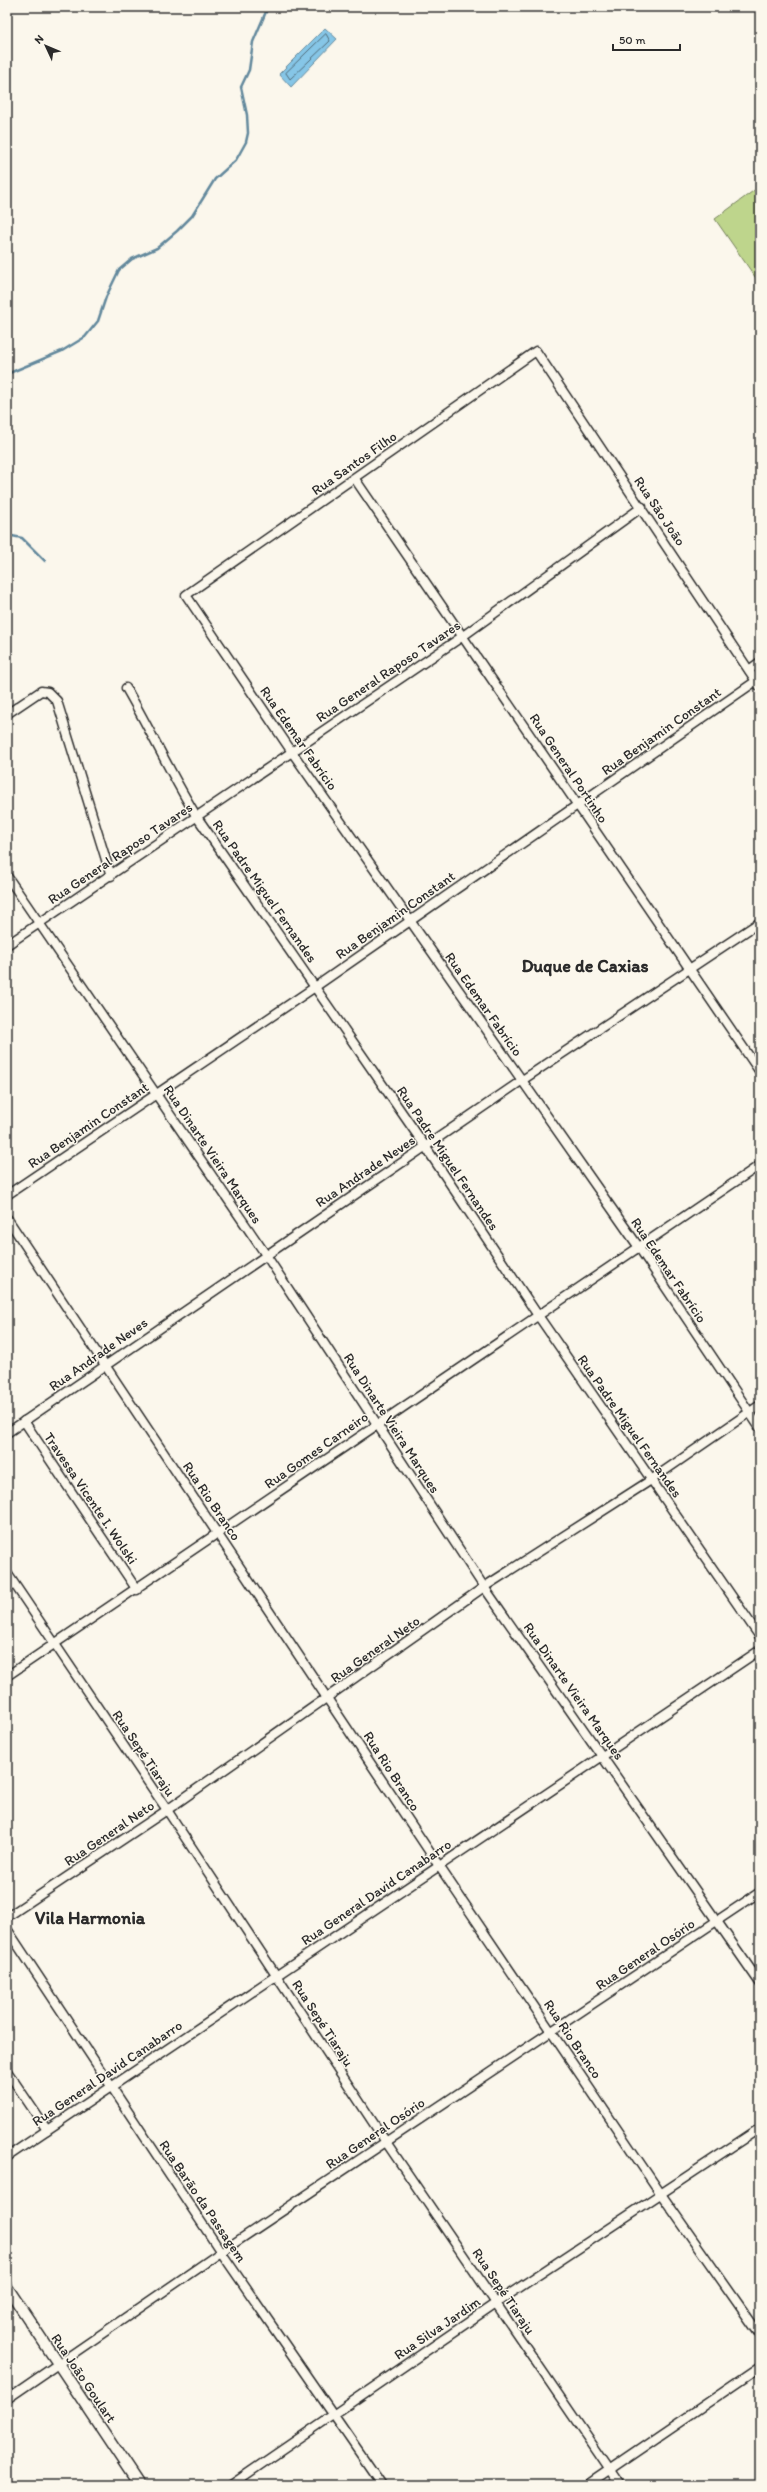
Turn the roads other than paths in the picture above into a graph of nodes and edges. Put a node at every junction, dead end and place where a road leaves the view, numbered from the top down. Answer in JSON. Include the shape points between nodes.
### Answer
{"nodes":[{"id":1,"x":536,"y":351,"type":"joint"},
{"id":2,"x":355,"y":479,"type":"junction"},
{"id":3,"x":642,"y":507,"type":"junction"},
{"id":4,"x":186,"y":595,"type":"joint"},
{"id":5,"x":463,"y":636,"type":"junction"},
{"id":6,"x":760,"y":662,"type":"edge"},
{"id":7,"x":749,"y":670,"type":"junction"},
{"id":8,"x":758,"y":684,"type":"edge"},
{"id":9,"x":126,"y":688,"type":"dead end"},
{"id":10,"x":7,"y":714,"type":"edge"},
{"id":11,"x":292,"y":752,"type":"junction"},
{"id":12,"x":579,"y":805,"type":"junction"},
{"id":13,"x":197,"y":817,"type":"junction"},
{"id":14,"x":7,"y":876,"type":"edge"},
{"id":15,"x":111,"y":876,"type":"junction"},
{"id":16,"x":410,"y":920,"type":"junction"},
{"id":17,"x":40,"y":922,"type":"junction"},
{"id":18,"x":760,"y":922,"type":"edge"},
{"id":19,"x":7,"y":946,"type":"edge"},
{"id":20,"x":689,"y":968,"type":"junction"},
{"id":21,"x":315,"y":987,"type":"junction"},
{"id":22,"x":760,"y":1072,"type":"edge"},
{"id":23,"x":521,"y":1081,"type":"junction"},
{"id":24,"x":157,"y":1095,"type":"junction"},
{"id":25,"x":425,"y":1146,"type":"junction"},
{"id":26,"x":760,"y":1165,"type":"edge"},
{"id":27,"x":7,"y":1195,"type":"edge"},
{"id":28,"x":7,"y":1218,"type":"edge"},
{"id":29,"x":638,"y":1246,"type":"junction"},
{"id":30,"x":266,"y":1255,"type":"junction"},
{"id":31,"x":537,"y":1314,"type":"junction"},
{"id":32,"x":105,"y":1364,"type":"junction"},
{"id":33,"x":760,"y":1405,"type":"edge"},
{"id":34,"x":750,"y":1412,"type":"junction"},
{"id":35,"x":24,"y":1421,"type":"junction"},
{"id":36,"x":377,"y":1424,"type":"junction"},
{"id":37,"x":760,"y":1428,"type":"edge"},
{"id":38,"x":7,"y":1433,"type":"edge"},
{"id":39,"x":651,"y":1480,"type":"junction"},
{"id":40,"x":218,"y":1535,"type":"junction"},
{"id":41,"x":7,"y":1573,"type":"edge"},
{"id":42,"x":484,"y":1587,"type":"junction"},
{"id":43,"x":137,"y":1590,"type":"junction"},
{"id":44,"x":760,"y":1637,"type":"edge"},
{"id":45,"x":56,"y":1643,"type":"junction"},
{"id":46,"x":760,"y":1650,"type":"edge"},
{"id":47,"x":7,"y":1676,"type":"edge"},
{"id":48,"x":328,"y":1697,"type":"junction"},
{"id":49,"x":604,"y":1756,"type":"junction"},
{"id":50,"x":167,"y":1810,"type":"junction"},
{"id":51,"x":439,"y":1866,"type":"junction"},
{"id":52,"x":760,"y":1892,"type":"edge"},
{"id":53,"x":7,"y":1917,"type":"edge"},
{"id":54,"x":718,"y":1920,"type":"junction"},
{"id":55,"x":7,"y":1929,"type":"edge"},
{"id":56,"x":275,"y":1975,"type":"junction"},
{"id":57,"x":760,"y":1983,"type":"edge"},
{"id":58,"x":552,"y":2031,"type":"junction"},
{"id":59,"x":7,"y":2071,"type":"edge"},
{"id":60,"x":111,"y":2088,"type":"junction"},
{"id":61,"x":760,"y":2128,"type":"edge"},
{"id":62,"x":47,"y":2130,"type":"junction"},
{"id":63,"x":386,"y":2142,"type":"junction"},
{"id":64,"x":7,"y":2157,"type":"edge"},
{"id":65,"x":661,"y":2194,"type":"junction"},
{"id":66,"x":221,"y":2252,"type":"junction"},
{"id":67,"x":7,"y":2287,"type":"edge"},
{"id":68,"x":496,"y":2303,"type":"junction"},
{"id":69,"x":760,"y":2335,"type":"edge"},
{"id":70,"x":58,"y":2364,"type":"junction"},
{"id":71,"x":760,"y":2367,"type":"edge"},
{"id":72,"x":7,"y":2399,"type":"edge"},
{"id":73,"x":333,"y":2413,"type":"junction"},
{"id":74,"x":610,"y":2470,"type":"junction"},
{"id":75,"x":139,"y":2485,"type":"edge"},
{"id":76,"x":231,"y":2485,"type":"edge"},
{"id":77,"x":382,"y":2485,"type":"edge"},
{"id":78,"x":587,"y":2485,"type":"edge"},
{"id":79,"x":620,"y":2485,"type":"edge"}],
"edges":[{"from":1,"to":2,"type":"street","name":"Rua Santos Filho"},
{"from":1,"to":3,"type":"street","name":"Rua São João"},
{"from":2,"to":4,"type":"street","name":"Rua Santos Filho"},
{"from":2,"to":5,"type":"street","name":"Rua General Portinho"},
{"from":3,"to":5,"type":"street","name":"Rua General Raposo Tavares"},
{"from":3,"to":7,"type":"street","name":"Rua São João"},
{"from":4,"to":11,"type":"street","name":"Rua Edemar Fabrício"},
{"from":5,"to":11,"type":"street","name":"Rua General Raposo Tavares"},
{"from":5,"to":12,"type":"street","name":"Rua General Portinho"},
{"from":6,"to":7,"type":"street"},
{"from":7,"to":8,"type":"street","name":"Rua São João"},
{"from":8,"to":12,"type":"street","name":"Rua Benjamin Constant"},
{"from":9,"to":13,"type":"street","name":"Rua Padre Miguel Fernandes","via":[[150,727],[176,783]]},
{"from":10,"to":15,"type":"street","via":[[41,691],[48,692],[58,701]]},
{"from":11,"to":13,"type":"street","name":"Rua General Raposo Tavares"},
{"from":11,"to":16,"type":"street","name":"Rua Edemar Fabrício"},
{"from":12,"to":16,"type":"street","name":"Rua Benjamin Constant"},
{"from":12,"to":20,"type":"street","name":"Rua General Portinho"},
{"from":13,"to":15,"type":"street","name":"Rua General Raposo Tavares"},
{"from":13,"to":21,"type":"street","name":"Rua Padre Miguel Fernandes"},
{"from":14,"to":17,"type":"street","name":"Rua Dinarte Vieira Marques"},
{"from":15,"to":17,"type":"street","name":"Rua General Raposo Tavares"},
{"from":16,"to":21,"type":"street","name":"Rua Benjamin Constant"},
{"from":16,"to":23,"type":"street","name":"Rua Edemar Fabrício"},
{"from":17,"to":19,"type":"street","name":"Rua General Raposo Tavares"},
{"from":17,"to":24,"type":"street","name":"Rua Dinarte Vieira Marques"},
{"from":18,"to":20,"type":"street","name":"Rua Andrade Neves"},
{"from":20,"to":22,"type":"street","name":"Rua General Portinho"},
{"from":20,"to":23,"type":"street","name":"Rua Andrade Neves"},
{"from":21,"to":24,"type":"street","name":"Rua Benjamin Constant"},
{"from":21,"to":25,"type":"street","name":"Rua Padre Miguel Fernandes"},
{"from":23,"to":25,"type":"street","name":"Rua Andrade Neves"},
{"from":23,"to":29,"type":"street","name":"Rua Edemar Fabrício"},
{"from":24,"to":27,"type":"street","name":"Rua Benjamin Constant"},
{"from":24,"to":30,"type":"street","name":"Rua Dinarte Vieira Marques"},
{"from":25,"to":30,"type":"street","name":"Rua Andrade Neves"},
{"from":25,"to":31,"type":"street","name":"Rua Padre Miguel Fernandes"},
{"from":26,"to":29,"type":"street","name":"Rua Gomes Carneiro"},
{"from":28,"to":32,"type":"street","name":"Rua Rio Branco"},
{"from":29,"to":31,"type":"street","name":"Rua Gomes Carneiro"},
{"from":29,"to":34,"type":"street","name":"Rua Edemar Fabrício"},
{"from":30,"to":32,"type":"street","name":"Rua Andrade Neves"},
{"from":30,"to":36,"type":"street","name":"Rua Dinarte Vieira Marques"},
{"from":31,"to":36,"type":"street","name":"Rua Gomes Carneiro"},
{"from":31,"to":39,"type":"street","name":"Rua Padre Miguel Fernandes"},
{"from":32,"to":35,"type":"street","name":"Rua Andrade Neves"},
{"from":32,"to":40,"type":"street","name":"Rua Rio Branco"},
{"from":33,"to":34,"type":"street","name":"Rua General Neto"},
{"from":34,"to":37,"type":"street","name":"Rua Edemar Fabrício"},
{"from":34,"to":39,"type":"street","name":"Rua General Neto"},
{"from":35,"to":38,"type":"street","name":"Rua Andrade Neves"},
{"from":35,"to":43,"type":"street","name":"Travessa Vicente I. Wolski"},
{"from":36,"to":40,"type":"street","name":"Rua Gomes Carneiro"},
{"from":36,"to":42,"type":"street","name":"Rua Dinarte Vieira Marques"},
{"from":39,"to":42,"type":"street","name":"Rua General Neto"},
{"from":39,"to":44,"type":"street","name":"Rua Padre Miguel Fernandes"},
{"from":40,"to":43,"type":"street","name":"Rua Gomes Carneiro"},
{"from":40,"to":48,"type":"street","name":"Rua Rio Branco"},
{"from":41,"to":45,"type":"street","name":"Rua Sepé Tiaraju"},
{"from":42,"to":48,"type":"street","name":"Rua General Neto"},
{"from":42,"to":49,"type":"street","name":"Rua Dinarte Vieira Marques"},
{"from":43,"to":45,"type":"street","name":"Rua Gomes Carneiro"},
{"from":45,"to":47,"type":"street","name":"Rua Gomes Carneiro"},
{"from":45,"to":50,"type":"street","name":"Rua Sepé Tiaraju"},
{"from":46,"to":49,"type":"street","name":"Rua General David Canabarro"},
{"from":48,"to":50,"type":"street","name":"Rua General Neto"},
{"from":48,"to":51,"type":"street","name":"Rua Rio Branco"},
{"from":49,"to":51,"type":"street","name":"Rua General David Canabarro"},
{"from":49,"to":54,"type":"street","name":"Rua Dinarte Vieira Marques"},
{"from":50,"to":53,"type":"street","name":"Rua General Neto"},
{"from":50,"to":56,"type":"street","name":"Rua Sepé Tiaraju"},
{"from":51,"to":56,"type":"street","name":"Rua General David Canabarro"},
{"from":51,"to":58,"type":"street","name":"Rua Rio Branco"},
{"from":52,"to":54,"type":"street","name":"Rua General Osório"},
{"from":54,"to":57,"type":"street","name":"Rua Dinarte Vieira Marques"},
{"from":54,"to":58,"type":"street","name":"Rua General Osório"},
{"from":55,"to":60,"type":"street","name":"Rua Barão da Passagem"},
{"from":56,"to":60,"type":"street","name":"Rua General David Canabarro"},
{"from":56,"to":63,"type":"street","name":"Rua Sepé Tiaraju"},
{"from":58,"to":63,"type":"street","name":"Rua General Osório"},
{"from":58,"to":65,"type":"street","name":"Rua Rio Branco"},
{"from":59,"to":62,"type":"street"},
{"from":60,"to":62,"type":"street","name":"Rua General David Canabarro"},
{"from":60,"to":66,"type":"street","name":"Rua Barão da Passagem"},
{"from":61,"to":65,"type":"street","name":"Rua Silva Jardim"},
{"from":62,"to":64,"type":"street","name":"Rua General David Canabarro"},
{"from":63,"to":66,"type":"street","name":"Rua General Osório"},
{"from":63,"to":68,"type":"street","name":"Rua Sepé Tiaraju"},
{"from":65,"to":68,"type":"street","name":"Rua Silva Jardim"},
{"from":65,"to":69,"type":"street","name":"Rua Rio Branco"},
{"from":66,"to":70,"type":"street","name":"Rua General Osório"},
{"from":66,"to":73,"type":"street","name":"Rua Barão da Passagem"},
{"from":67,"to":70,"type":"street","name":"Rua João Goulart"},
{"from":68,"to":73,"type":"street","name":"Rua Silva Jardim"},
{"from":68,"to":74,"type":"street","name":"Rua Sepé Tiaraju"},
{"from":70,"to":72,"type":"street","name":"Rua General Osório"},
{"from":70,"to":75,"type":"street","name":"Rua João Goulart"},
{"from":71,"to":74,"type":"street"},
{"from":73,"to":76,"type":"street","name":"Rua Silva Jardim"},
{"from":73,"to":77,"type":"street","name":"Rua Barão da Passagem"},
{"from":74,"to":78,"type":"street"},
{"from":74,"to":79,"type":"street","name":"Rua Sepé Tiaraju"}]}
